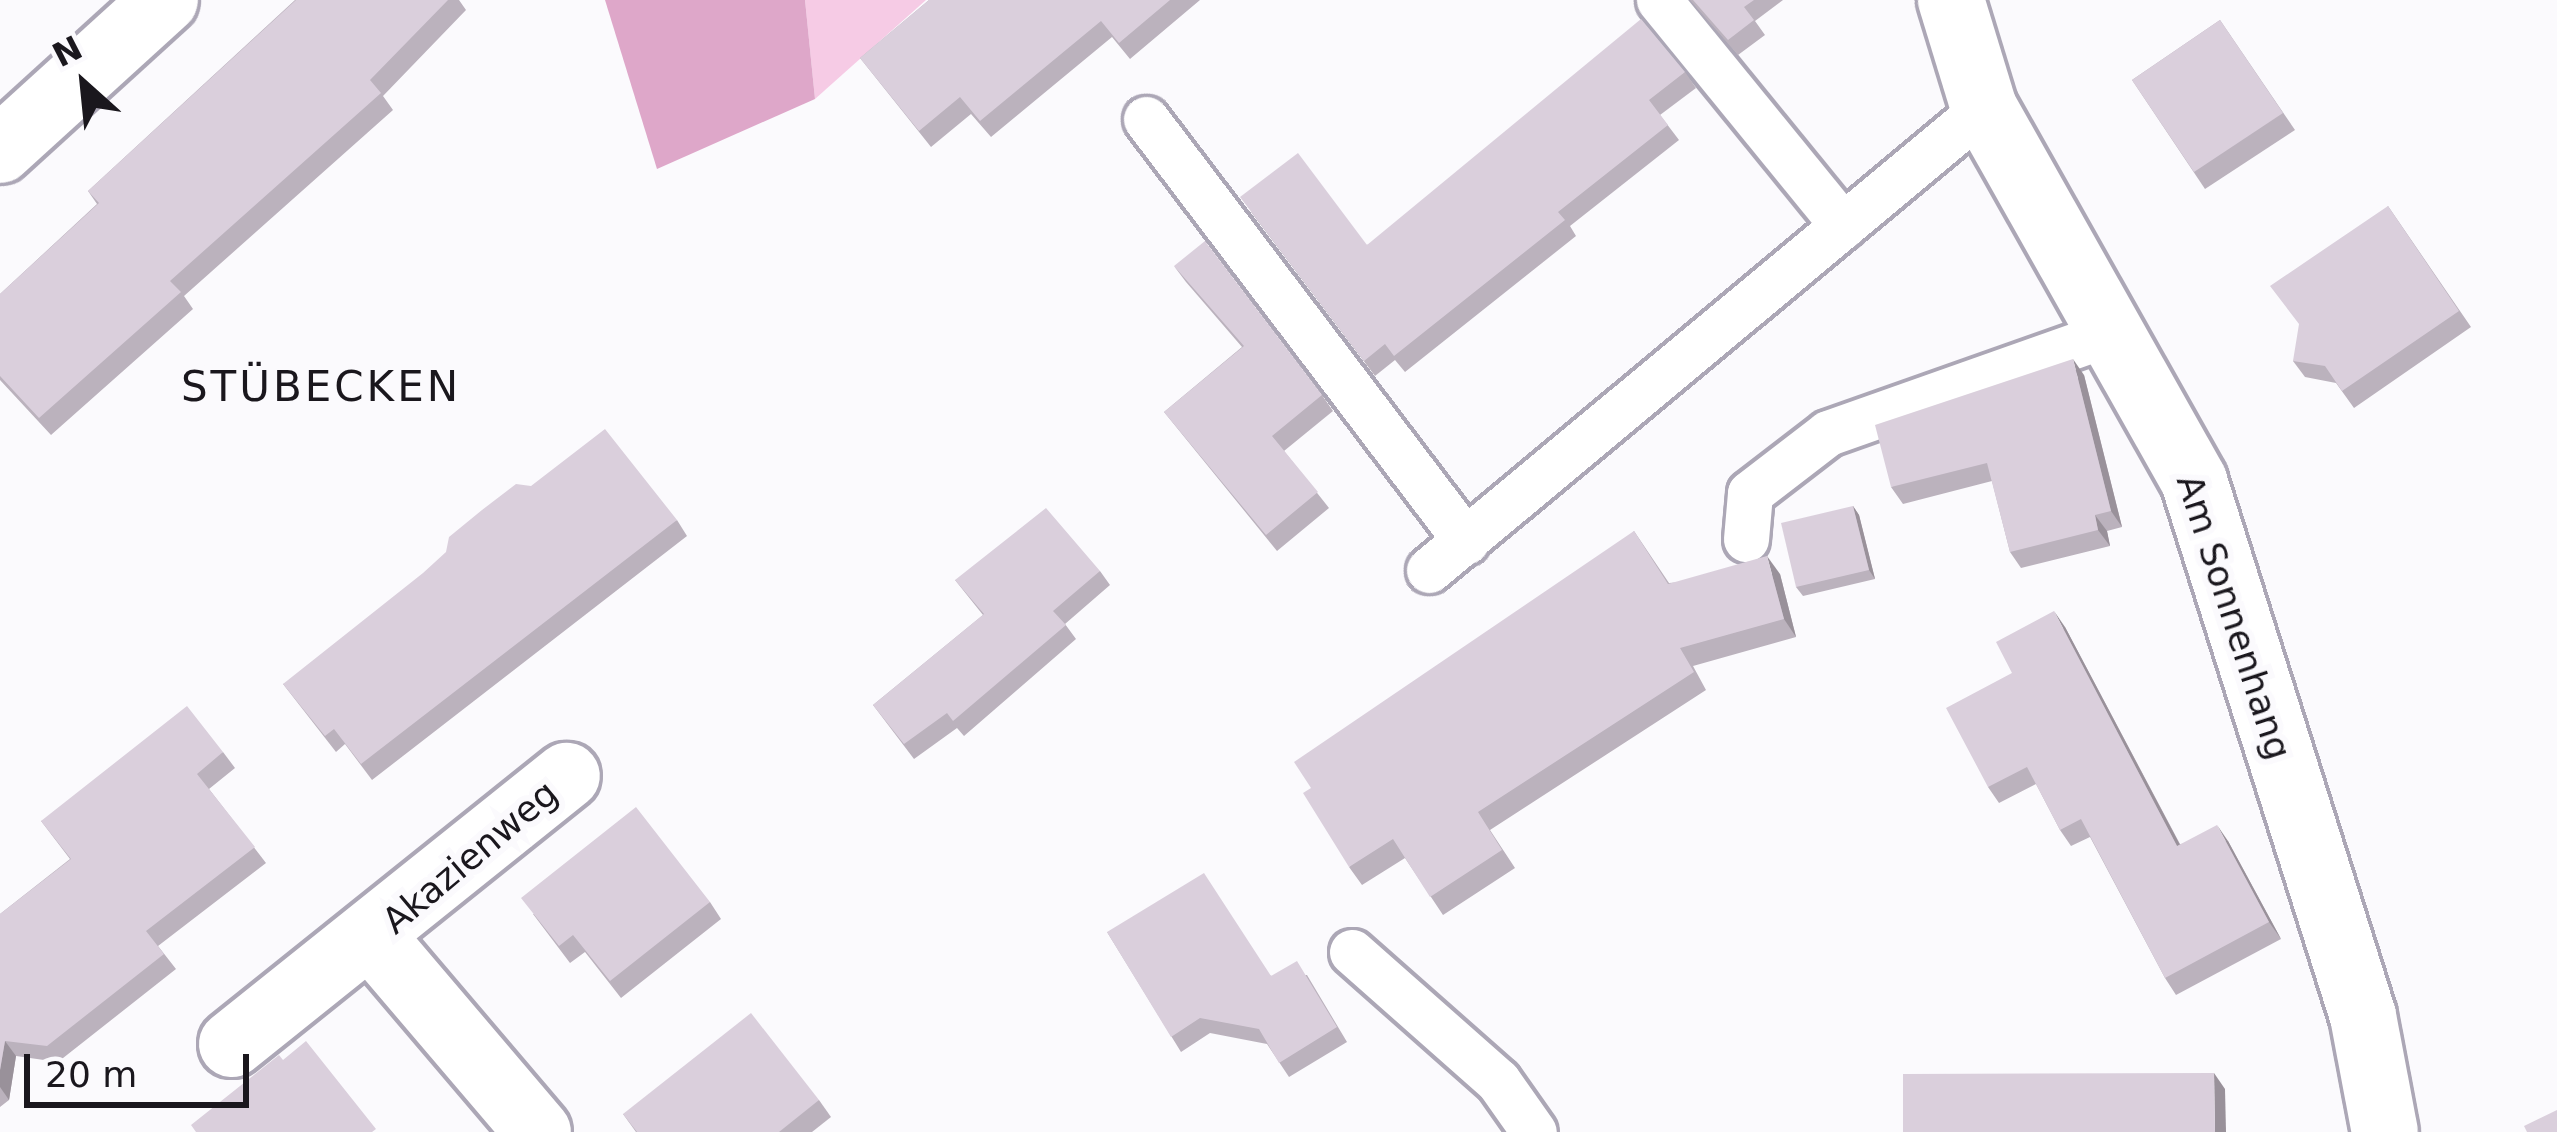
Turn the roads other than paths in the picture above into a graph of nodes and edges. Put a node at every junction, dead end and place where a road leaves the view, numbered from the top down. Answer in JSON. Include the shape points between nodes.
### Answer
{"nodes":[{"id":1,"x":165,"y":0,"type":"edge"},
{"id":2,"x":1659,"y":0,"type":"edge"},
{"id":3,"x":1951,"y":0,"type":"edge"},
{"id":4,"x":1984,"y":107,"type":"junction"},
{"id":5,"x":1146,"y":119,"type":"dead end"},
{"id":6,"x":0,"y":151,"type":"edge"},
{"id":7,"x":1843,"y":226,"type":"junction"},
{"id":8,"x":2110,"y":333,"type":"junction"},
{"id":9,"x":1746,"y":538,"type":"dead end"},
{"id":10,"x":1466,"y":541,"type":"junction"},
{"id":11,"x":1430,"y":571,"type":"dead end"},
{"id":12,"x":567,"y":776,"type":"dead end"},
{"id":13,"x":372,"y":938,"type":"junction"},
{"id":14,"x":1352,"y":952,"type":"dead end"},
{"id":15,"x":232,"y":1044,"type":"dead end"},
{"id":16,"x":538,"y":1132,"type":"edge"},
{"id":17,"x":1534,"y":1132,"type":"edge"},
{"id":18,"x":2385,"y":1132,"type":"edge"}],
"edges":[{"from":1,"to":6,"type":"street"},
{"from":2,"to":7,"type":"lane"},
{"from":3,"to":4,"type":"street","name":"Am Sonnenhang"},
{"from":4,"to":7,"type":"lane"},
{"from":4,"to":8,"type":"street","name":"Am Sonnenhang"},
{"from":5,"to":10,"type":"lane"},
{"from":7,"to":10,"type":"lane"},
{"from":8,"to":9,"type":"lane","via":[[1828,434],[1750,493]]},
{"from":8,"to":18,"type":"street","name":"Am Sonnenhang","via":[[2194,481],[2363,1016]]},
{"from":10,"to":11,"type":"lane"},
{"from":12,"to":13,"type":"street","name":"Akazienweg"},
{"from":13,"to":15,"type":"street","name":"Akazienweg"},
{"from":13,"to":16,"type":"street","name":"Akazienweg"},
{"from":14,"to":17,"type":"lane","via":[[1498,1081]]}]}
